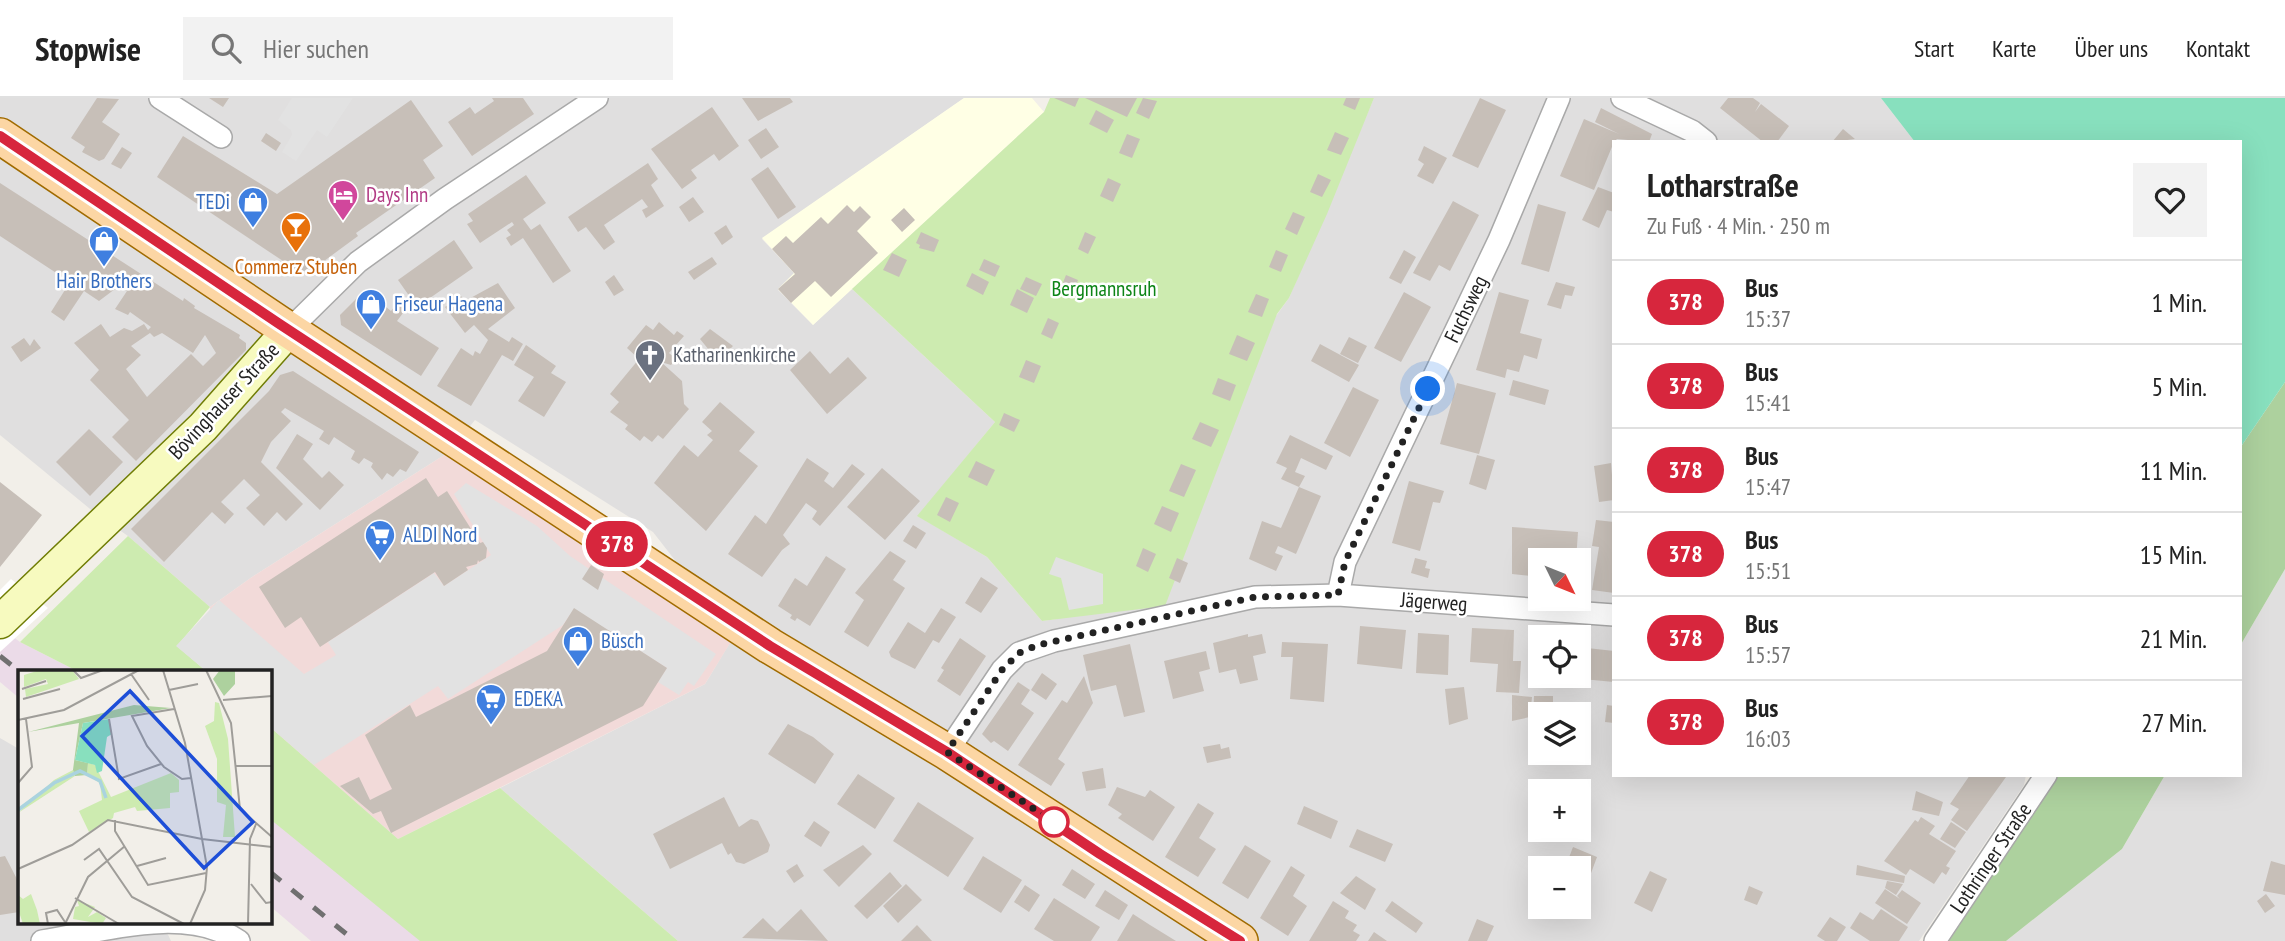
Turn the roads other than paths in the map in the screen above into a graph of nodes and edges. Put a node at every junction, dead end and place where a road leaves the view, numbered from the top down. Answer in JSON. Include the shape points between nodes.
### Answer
{"nodes":[{"id":1,"x":160,"y":98,"type":"edge"},
{"id":2,"x":597,"y":98,"type":"edge"},
{"id":3,"x":1559,"y":98,"type":"edge"},
{"id":4,"x":1622,"y":98,"type":"edge"},
{"id":5,"x":0,"y":136,"type":"edge"},
{"id":6,"x":221,"y":137,"type":"dead end"},
{"id":7,"x":1703,"y":140,"type":"edge"},
{"id":8,"x":289,"y":330,"type":"junction"},
{"id":9,"x":1338,"y":595,"type":"junction"},
{"id":10,"x":1612,"y":615,"type":"edge"},
{"id":11,"x":0,"y":622,"type":"edge"},
{"id":12,"x":947,"y":752,"type":"junction"},
{"id":13,"x":2045,"y":777,"type":"edge"},
{"id":14,"x":42,"y":941,"type":"edge"},
{"id":15,"x":239,"y":941,"type":"edge"},
{"id":16,"x":1240,"y":941,"type":"edge"},
{"id":17,"x":1935,"y":941,"type":"edge"}],
"edges":[{"from":1,"to":6,"type":"street"},
{"from":2,"to":8,"type":"street","name":"Bövinghauser Straße","via":[[358,262]]},
{"from":3,"to":9,"type":"street","name":"Fuchsweg","via":[[1499,240],[1345,562]]},
{"from":4,"to":7,"type":"street"},
{"from":5,"to":8,"type":"main road"},
{"from":8,"to":11,"type":"main road","name":"Bövinghauser Straße","via":[[202,428]]},
{"from":8,"to":12,"type":"main road","via":[[829,682]]},
{"from":9,"to":10,"type":"street","name":"Jägerweg"},
{"from":9,"to":12,"type":"street","name":"Jägerweg","via":[[1255,597],[1054,641],[1019,653],[1002,670]]},
{"from":12,"to":16,"type":"main road"},
{"from":13,"to":17,"type":"street","name":"Lothringer Straße"},
{"from":14,"to":15,"type":"street","via":[[158,923],[191,923]]}]}
